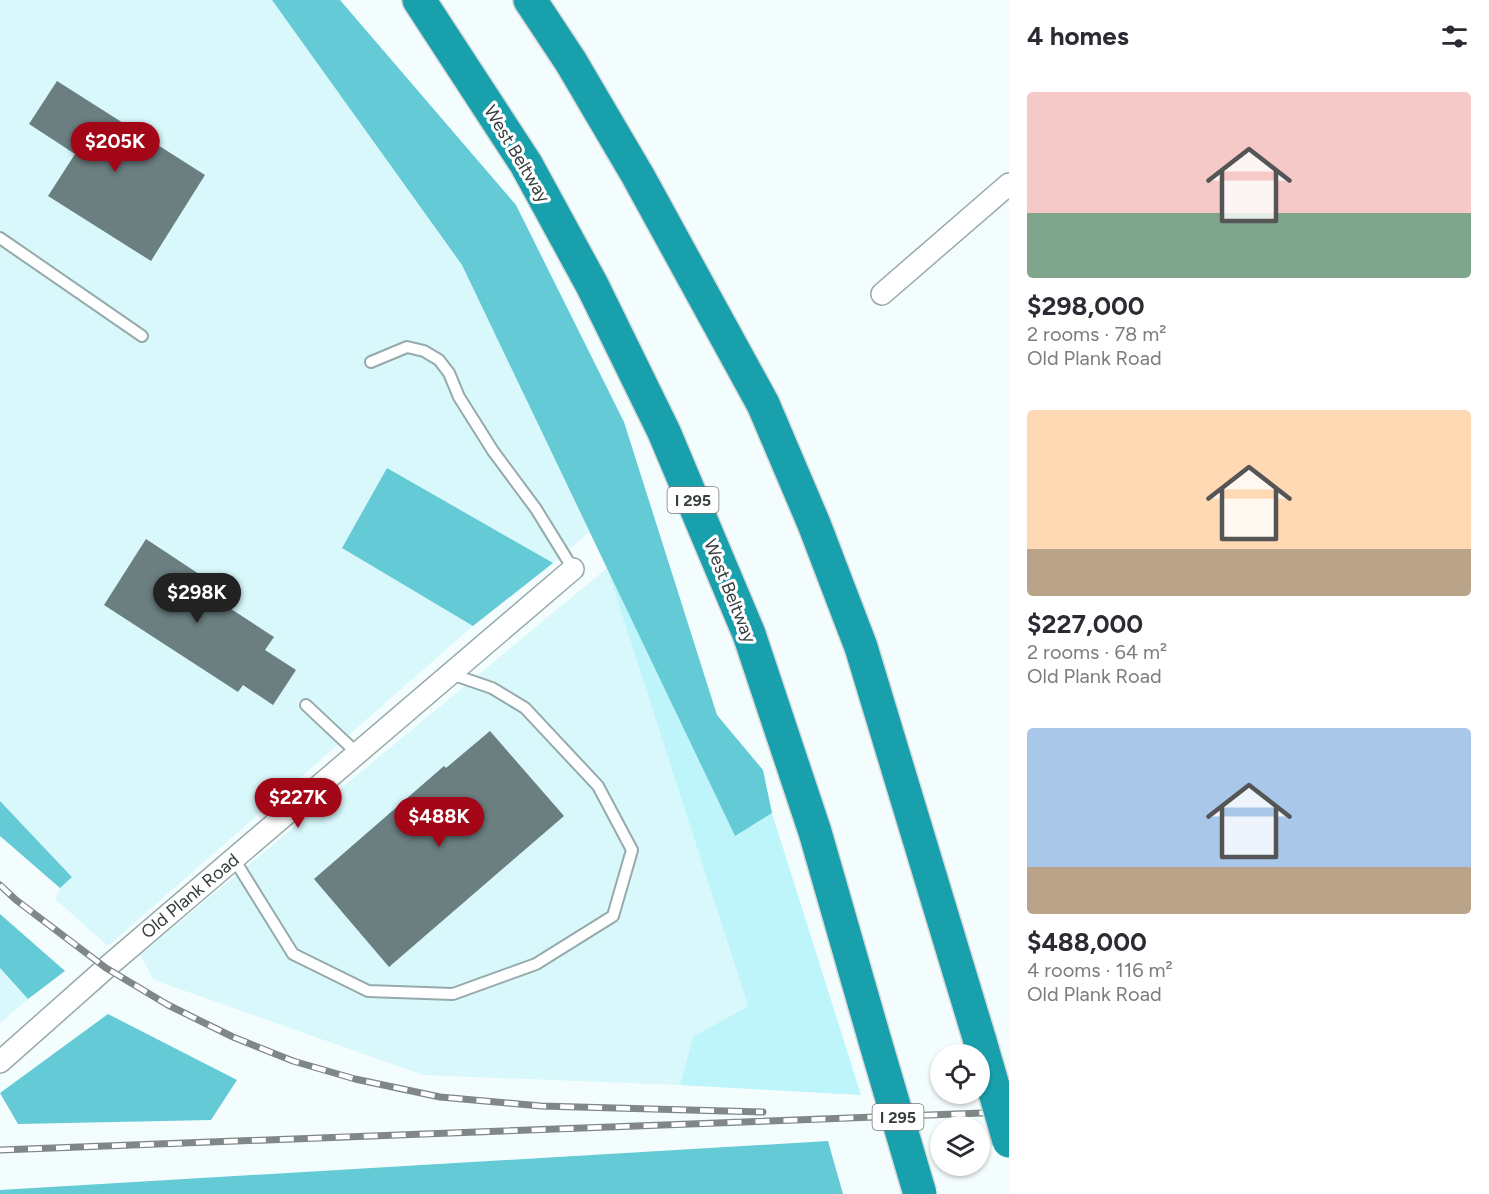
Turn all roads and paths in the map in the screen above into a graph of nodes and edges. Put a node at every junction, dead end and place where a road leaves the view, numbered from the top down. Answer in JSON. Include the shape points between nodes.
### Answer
{"nodes":[{"id":1,"x":420,"y":0,"type":"edge"},
{"id":2,"x":530,"y":0,"type":"edge"},
{"id":3,"x":1009,"y":184,"type":"edge"},
{"id":4,"x":0,"y":238,"type":"edge"},
{"id":5,"x":882,"y":294,"type":"dead end"},
{"id":6,"x":142,"y":336,"type":"dead end"},
{"id":7,"x":371,"y":362,"type":"dead end"},
{"id":8,"x":573,"y":569,"type":"joint"},
{"id":9,"x":449,"y":673,"type":"junction"},
{"id":10,"x":306,"y":705,"type":"dead end"},
{"id":11,"x":357,"y":753,"type":"junction"},
{"id":12,"x":234,"y":859,"type":"junction"},
{"id":13,"x":0,"y":1062,"type":"edge"},
{"id":14,"x":1009,"y":1141,"type":"edge"},
{"id":15,"x":920,"y":1194,"type":"edge"}],
"edges":[{"from":1,"to":15,"type":"highway","name":"West Beltway","number":"I 295","bridge":true,"via":[[526,164],[592,285],[664,432],[749,634],[815,832]]},
{"from":2,"to":14,"type":"highway","bridge":true,"via":[[638,176],[763,404],[814,524],[861,647]]},
{"from":3,"to":5,"type":"street"},
{"from":4,"to":6,"type":"lane"},
{"from":7,"to":8,"type":"lane","via":[[407,347],[439,360],[492,451],[536,508]]},
{"from":8,"to":9,"type":"street","name":"Old Plank Road"},
{"from":9,"to":11,"type":"street","name":"Old Plank Road"},
{"from":9,"to":12,"type":"lane","via":[[492,688],[525,708],[598,786],[632,850],[613,916],[536,964],[453,994],[368,991],[293,954]]},
{"from":10,"to":11,"type":"lane"},
{"from":11,"to":12,"type":"street","name":"Old Plank Road"},
{"from":12,"to":13,"type":"street","name":"Old Plank Road"}]}
